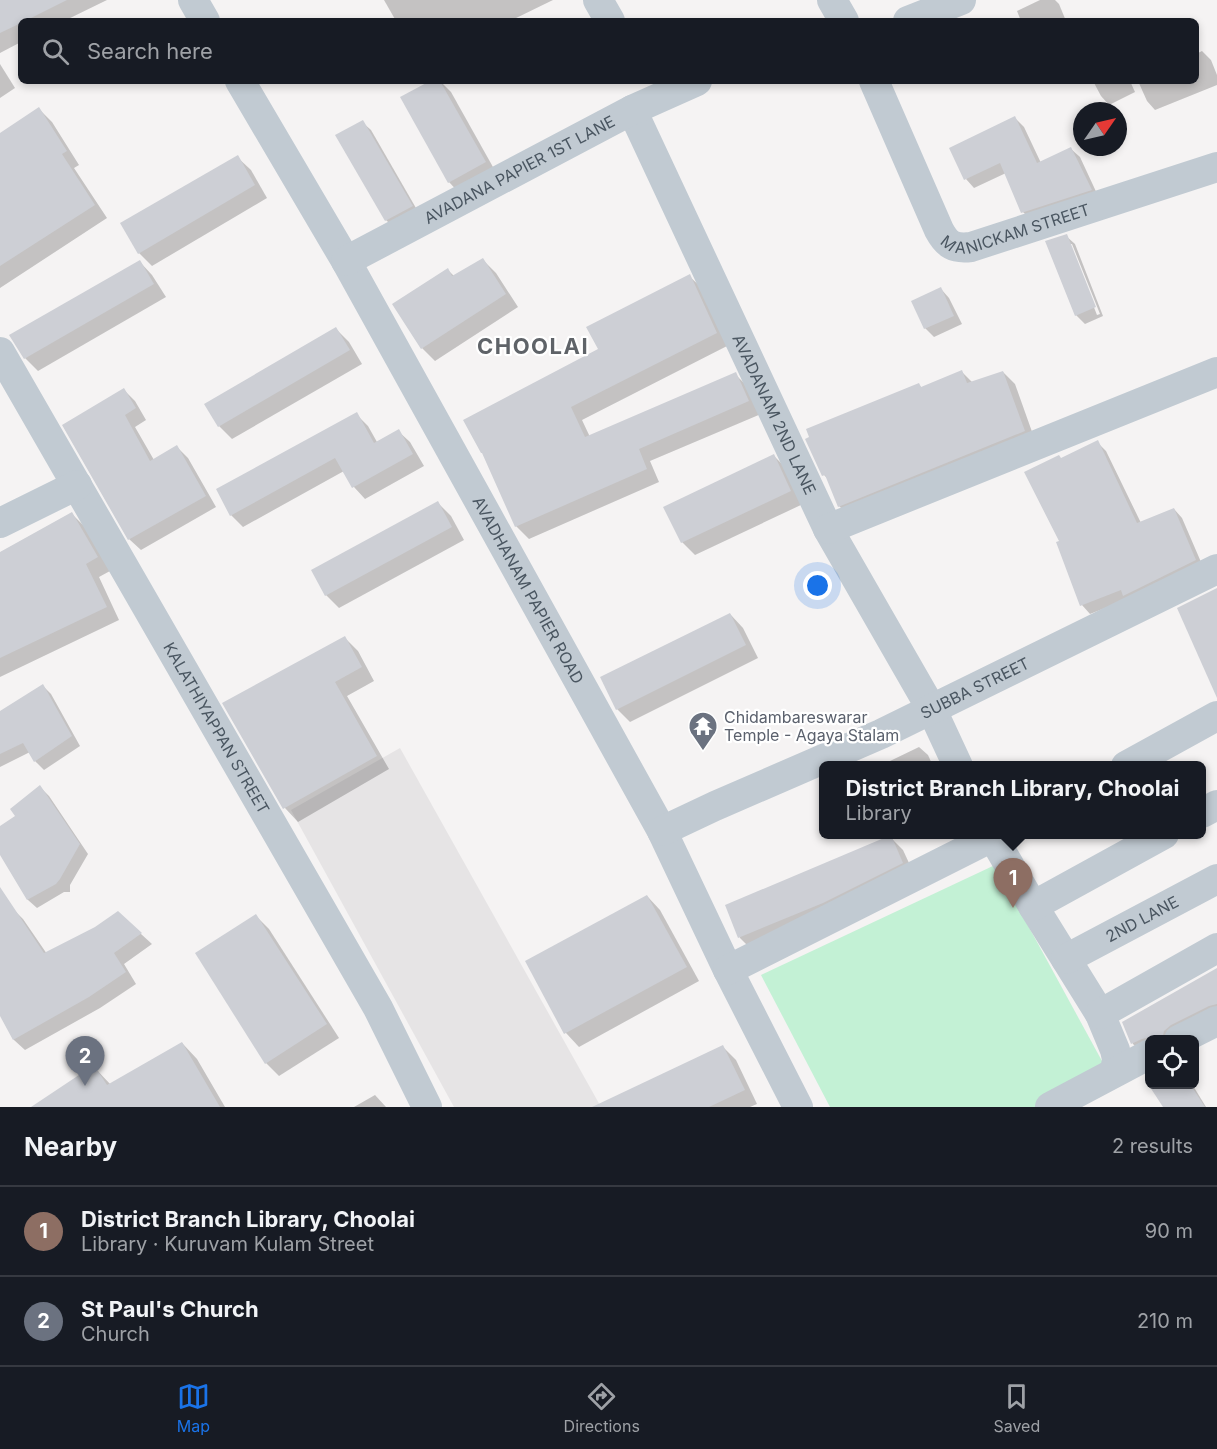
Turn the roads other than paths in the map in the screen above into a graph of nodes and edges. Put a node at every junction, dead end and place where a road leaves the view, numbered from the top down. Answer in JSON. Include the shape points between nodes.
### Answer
{"nodes":[{"id":1,"x":193,"y":0,"type":"edge"},
{"id":2,"x":598,"y":0,"type":"edge"},
{"id":3,"x":832,"y":0,"type":"edge"},
{"id":4,"x":961,"y":0,"type":"edge"},
{"id":5,"x":203,"y":18,"type":"edge"},
{"id":6,"x":608,"y":18,"type":"edge"},
{"id":7,"x":842,"y":18,"type":"edge"},
{"id":8,"x":916,"y":18,"type":"edge"},
{"id":9,"x":242,"y":84,"type":"edge"},
{"id":10,"x":687,"y":84,"type":"edge"},
{"id":11,"x":875,"y":84,"type":"edge"},
{"id":12,"x":643,"y":97,"type":"edge"},
{"id":13,"x":1217,"y":167,"type":"edge"},
{"id":14,"x":346,"y":261,"type":"junction"},
{"id":15,"x":0,"y":352,"type":"edge"},
{"id":16,"x":1217,"y":372,"type":"edge"},
{"id":17,"x":77,"y":485,"type":"junction"},
{"id":18,"x":0,"y":523,"type":"edge"},
{"id":19,"x":828,"y":529,"type":"junction"},
{"id":20,"x":1217,"y":569,"type":"edge"},
{"id":21,"x":932,"y":710,"type":"junction"},
{"id":22,"x":1217,"y":716,"type":"edge"},
{"id":23,"x":956,"y":761,"type":"edge"},
{"id":24,"x":1133,"y":761,"type":"edge"},
{"id":25,"x":662,"y":831,"type":"junction"},
{"id":26,"x":986,"y":839,"type":"edge"},
{"id":27,"x":996,"y":839,"type":"edge"},
{"id":28,"x":1155,"y":839,"type":"edge"},
{"id":29,"x":1217,"y":879,"type":"edge"},
{"id":30,"x":1033,"y":906,"type":"junction"},
{"id":31,"x":1217,"y":948,"type":"edge"},
{"id":32,"x":1066,"y":959,"type":"junction"},
{"id":33,"x":728,"y":970,"type":"junction"},
{"id":34,"x":1100,"y":1014,"type":"junction"},
{"id":35,"x":1217,"y":1021,"type":"edge"},
{"id":36,"x":1189,"y":1035,"type":"edge"},
{"id":37,"x":1145,"y":1056,"type":"edge"},
{"id":38,"x":1115,"y":1072,"type":"junction"},
{"id":39,"x":427,"y":1107,"type":"edge"},
{"id":40,"x":798,"y":1107,"type":"edge"},
{"id":41,"x":1050,"y":1107,"type":"edge"}],
"edges":[{"from":1,"to":5,"type":"street"},
{"from":2,"to":6,"type":"street"},
{"from":3,"to":7,"type":"street"},
{"from":4,"to":8,"type":"street"},
{"from":9,"to":14,"type":"street","name":"AVADHANAM PAPIER ROAD"},
{"from":10,"to":12,"type":"street","name":"AVADANA PAPIER 1ST LANE"},
{"from":11,"to":13,"type":"street","name":"MANICKAM STREET","via":[[939,230],[952,246],[971,247]]},
{"from":12,"to":14,"type":"street","name":"AVADANA PAPIER 1ST LANE"},
{"from":12,"to":19,"type":"street","name":"AVADANAM 2ND LANE"},
{"from":14,"to":25,"type":"street","name":"AVADHANAM PAPIER ROAD"},
{"from":15,"to":17,"type":"street","name":"KALATHIYAPPAN STREET"},
{"from":16,"to":19,"type":"street"},
{"from":17,"to":18,"type":"street"},
{"from":17,"to":39,"type":"street","name":"KALATHIYAPPAN STREET","via":[[378,1008]]},
{"from":19,"to":21,"type":"street","name":"AVADANAM 2ND LANE"},
{"from":20,"to":21,"type":"street","name":"SUBBA STREET"},
{"from":21,"to":23,"type":"street","name":"AVADANAM 2ND LANE"},
{"from":21,"to":25,"type":"street","name":"SUBBA STREET"},
{"from":22,"to":24,"type":"street"},
{"from":25,"to":33,"type":"street","name":"AVADHANAM PAPIER ROAD"},
{"from":26,"to":33,"type":"street"},
{"from":27,"to":30,"type":"street"},
{"from":28,"to":30,"type":"street"},
{"from":29,"to":32,"type":"street","name":"2ND LANE"},
{"from":30,"to":32,"type":"street"},
{"from":31,"to":34,"type":"street"},
{"from":32,"to":34,"type":"street"},
{"from":33,"to":40,"type":"street","name":"AVADHANAM PAPIER ROAD"},
{"from":34,"to":38,"type":"street","via":[[1115,1050]]},
{"from":35,"to":36,"type":"street"},
{"from":37,"to":38,"type":"street"},
{"from":38,"to":41,"type":"street"}]}
